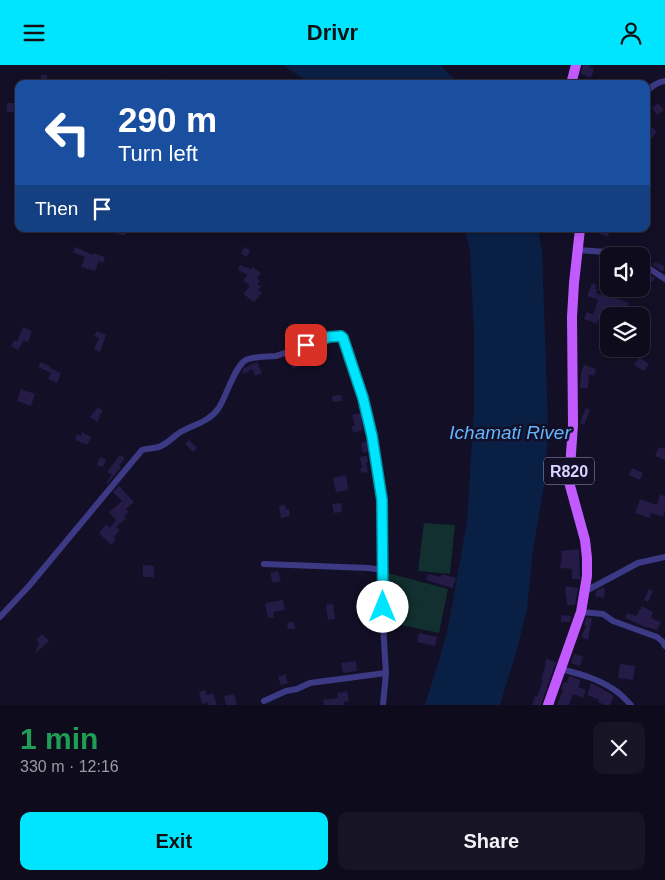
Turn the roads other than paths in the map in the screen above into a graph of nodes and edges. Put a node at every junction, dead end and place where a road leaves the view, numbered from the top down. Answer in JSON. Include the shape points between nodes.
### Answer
{"nodes":[{"id":1,"x":576,"y":65,"type":"edge"},
{"id":2,"x":572,"y":80,"type":"edge"},
{"id":3,"x":665,"y":81,"type":"edge"},
{"id":4,"x":650,"y":88,"type":"edge"},
{"id":5,"x":580,"y":232,"type":"edge"},
{"id":6,"x":577,"y":250,"type":"junction"},
{"id":7,"x":600,"y":252,"type":"edge"},
{"id":8,"x":650,"y":269,"type":"edge"},
{"id":9,"x":665,"y":279,"type":"edge"},
{"id":10,"x":665,"y":557,"type":"edge"},
{"id":11,"x":264,"y":565,"type":"dead end"},
{"id":12,"x":384,"y":570,"type":"junction"},
{"id":13,"x":584,"y":593,"type":"junction"},
{"id":14,"x":581,"y":612,"type":"junction"},
{"id":15,"x":0,"y":617,"type":"edge"},
{"id":16,"x":665,"y":646,"type":"edge"},
{"id":17,"x":561,"y":669,"type":"junction"},
{"id":18,"x":386,"y":673,"type":"junction"},
{"id":19,"x":264,"y":701,"type":"dead end"},
{"id":20,"x":383,"y":705,"type":"edge"},
{"id":21,"x":548,"y":705,"type":"edge"},
{"id":22,"x":631,"y":705,"type":"edge"}],
"edges":[{"from":1,"to":2,"type":"main road"},
{"from":3,"to":4,"type":"street"},
{"from":5,"to":6,"type":"main road","number":"R820"},
{"from":6,"to":7,"type":"street"},
{"from":6,"to":13,"type":"main road","number":"R820","via":[[569,482],[585,539],[587,567]]},
{"from":8,"to":9,"type":"street"},
{"from":10,"to":13,"type":"street","via":[[638,563]]},
{"from":11,"to":12,"type":"street"},
{"from":12,"to":15,"type":"street","via":[[382,500],[372,436],[343,338],[336,335],[286,353],[245,360],[234,374],[218,410],[162,446],[142,450]]},
{"from":12,"to":18,"type":"street"},
{"from":13,"to":14,"type":"main road","number":"R820"},
{"from":14,"to":16,"type":"street","via":[[604,614],[613,621],[657,637]]},
{"from":14,"to":17,"type":"main road","number":"R820"},
{"from":17,"to":21,"type":"main road","number":"R820"},
{"from":17,"to":22,"type":"street","via":[[597,680],[618,692]]},
{"from":18,"to":19,"type":"street","via":[[310,683]]},
{"from":18,"to":20,"type":"street"}]}
